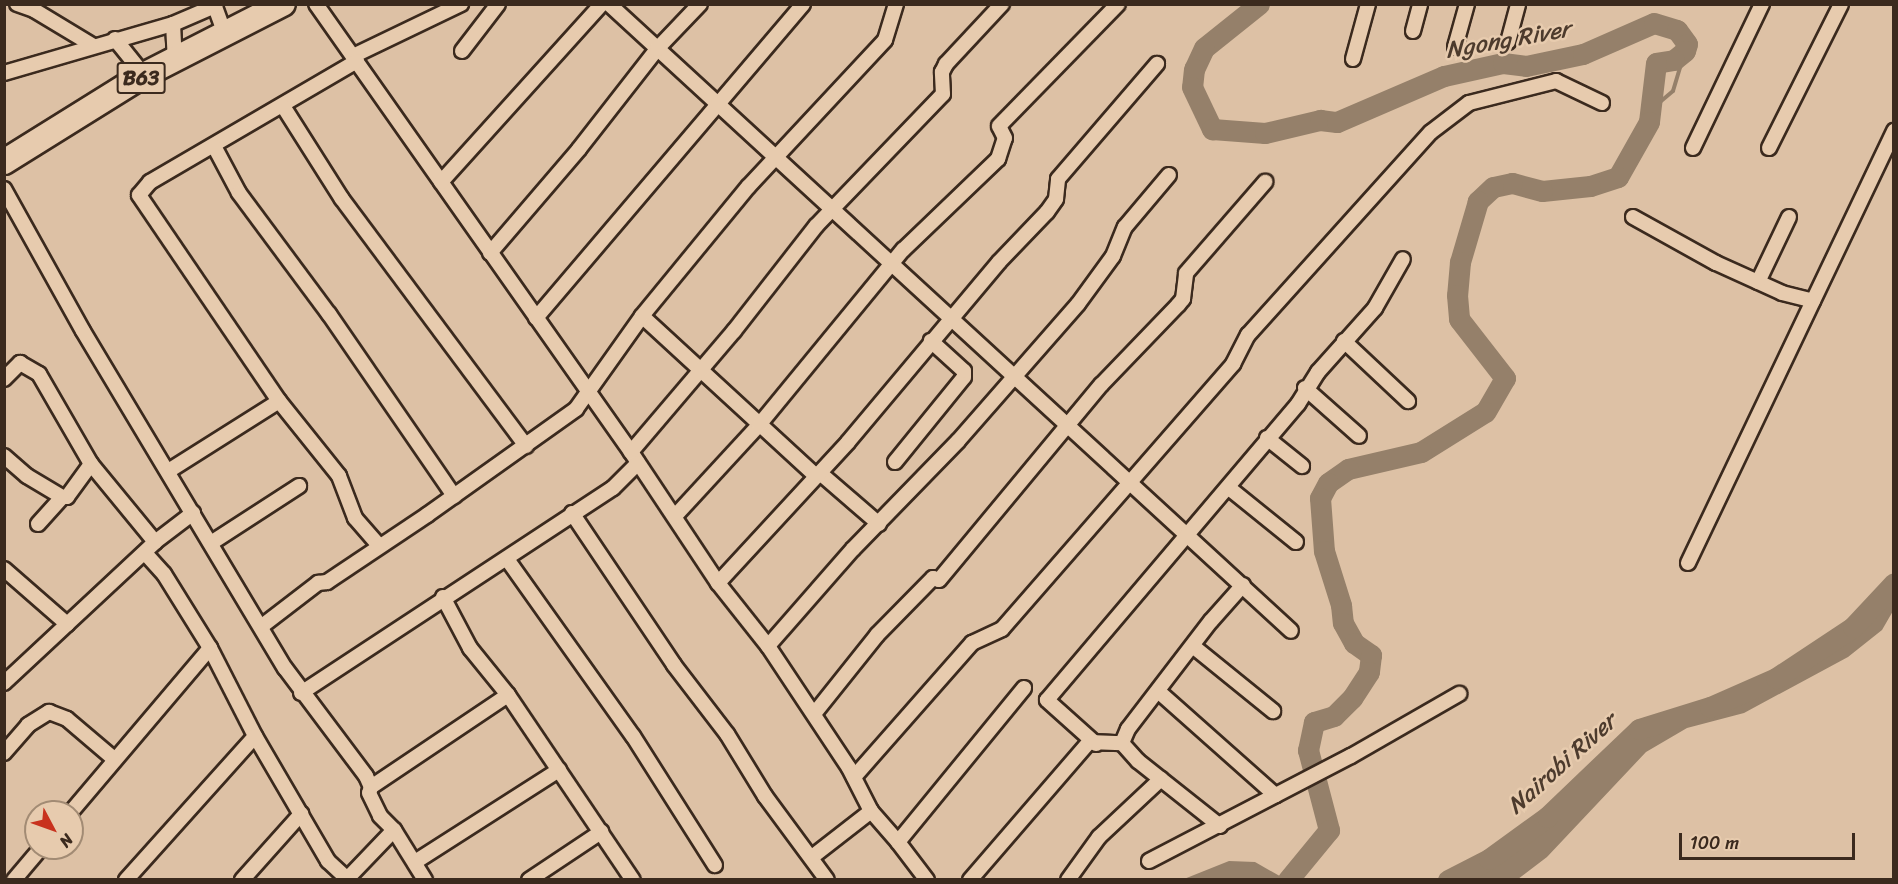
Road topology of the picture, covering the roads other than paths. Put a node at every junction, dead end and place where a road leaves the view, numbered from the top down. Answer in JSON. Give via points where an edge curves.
{"nodes":[{"id":1,"x":17,"y":4,"type":"edge"},
{"id":2,"x":283,"y":4,"type":"edge"},
{"id":3,"x":316,"y":4,"type":"edge"},
{"id":4,"x":461,"y":4,"type":"edge"},
{"id":5,"x":498,"y":4,"type":"edge"},
{"id":6,"x":602,"y":4,"type":"edge"},
{"id":7,"x":609,"y":4,"type":"edge"},
{"id":8,"x":700,"y":4,"type":"edge"},
{"id":9,"x":803,"y":4,"type":"edge"},
{"id":10,"x":897,"y":4,"type":"edge"},
{"id":11,"x":1002,"y":4,"type":"edge"},
{"id":12,"x":1118,"y":4,"type":"edge"},
{"id":13,"x":1368,"y":4,"type":"edge"},
{"id":14,"x":1420,"y":4,"type":"edge"},
{"id":15,"x":1467,"y":4,"type":"edge"},
{"id":16,"x":1518,"y":4,"type":"edge"},
{"id":17,"x":1762,"y":4,"type":"edge"},
{"id":18,"x":1841,"y":4,"type":"edge"},
{"id":19,"x":214,"y":5,"type":"edge"},
{"id":20,"x":173,"y":24,"type":"junction"},
{"id":21,"x":1413,"y":31,"type":"dead end"},
{"id":22,"x":225,"y":34,"type":"junction"},
{"id":23,"x":115,"y":39,"type":"junction"},
{"id":24,"x":1508,"y":42,"type":"dead end"},
{"id":25,"x":92,"y":45,"type":"junction"},
{"id":26,"x":1455,"y":47,"type":"dead end"},
{"id":27,"x":657,"y":49,"type":"junction"},
{"id":28,"x":462,"y":51,"type":"dead end"},
{"id":29,"x":355,"y":58,"type":"junction"},
{"id":30,"x":1353,"y":59,"type":"dead end"},
{"id":31,"x":175,"y":60,"type":"junction"},
{"id":32,"x":1157,"y":64,"type":"dead end"},
{"id":33,"x":4,"y":73,"type":"edge"},
{"id":34,"x":144,"y":75,"type":"junction"},
{"id":35,"x":1602,"y":103,"type":"dead end"},
{"id":36,"x":717,"y":104,"type":"junction"},
{"id":37,"x":283,"y":106,"type":"junction"},
{"id":38,"x":1893,"y":131,"type":"edge"},
{"id":39,"x":214,"y":146,"type":"junction"},
{"id":40,"x":1693,"y":148,"type":"dead end"},
{"id":41,"x":1769,"y":148,"type":"dead end"},
{"id":42,"x":774,"y":156,"type":"junction"},
{"id":43,"x":4,"y":162,"type":"edge"},
{"id":44,"x":1169,"y":175,"type":"dead end"},
{"id":45,"x":441,"y":182,"type":"junction"},
{"id":46,"x":1265,"y":182,"type":"dead end"},
{"id":47,"x":4,"y":189,"type":"edge"},
{"id":48,"x":831,"y":210,"type":"junction"},
{"id":49,"x":1633,"y":217,"type":"dead end"},
{"id":50,"x":1789,"y":218,"type":"dead end"},
{"id":51,"x":490,"y":253,"type":"junction"},
{"id":52,"x":1403,"y":259,"type":"dead end"},
{"id":53,"x":891,"y":264,"type":"junction"},
{"id":54,"x":1758,"y":282,"type":"junction"},
{"id":55,"x":1813,"y":301,"type":"junction"},
{"id":56,"x":642,"y":315,"type":"junction"},
{"id":57,"x":536,"y":318,"type":"junction"},
{"id":58,"x":950,"y":320,"type":"junction"},
{"id":59,"x":931,"y":341,"type":"junction"},
{"id":60,"x":1344,"y":341,"type":"junction"},
{"id":61,"x":701,"y":369,"type":"junction"},
{"id":62,"x":1013,"y":375,"type":"junction"},
{"id":63,"x":4,"y":379,"type":"edge"},
{"id":64,"x":1305,"y":388,"type":"junction"},
{"id":65,"x":588,"y":392,"type":"junction"},
{"id":66,"x":279,"y":401,"type":"junction"},
{"id":67,"x":1408,"y":401,"type":"dead end"},
{"id":68,"x":759,"y":424,"type":"junction"},
{"id":69,"x":1066,"y":427,"type":"junction"},
{"id":70,"x":1359,"y":436,"type":"dead end"},
{"id":71,"x":1267,"y":438,"type":"junction"},
{"id":72,"x":526,"y":446,"type":"junction"},
{"id":73,"x":4,"y":456,"type":"edge"},
{"id":74,"x":635,"y":458,"type":"junction"},
{"id":75,"x":895,"y":462,"type":"dead end"},
{"id":76,"x":92,"y":464,"type":"junction"},
{"id":77,"x":1302,"y":466,"type":"dead end"},
{"id":78,"x":170,"y":470,"type":"junction"},
{"id":79,"x":818,"y":475,"type":"junction"},
{"id":80,"x":1129,"y":482,"type":"junction"},
{"id":81,"x":300,"y":486,"type":"dead end"},
{"id":82,"x":1229,"y":488,"type":"junction"},
{"id":83,"x":454,"y":496,"type":"junction"},
{"id":84,"x":62,"y":497,"type":"junction"},
{"id":85,"x":193,"y":513,"type":"junction"},
{"id":86,"x":572,"y":513,"type":"junction"},
{"id":87,"x":675,"y":516,"type":"junction"},
{"id":88,"x":38,"y":524,"type":"dead end"},
{"id":89,"x":879,"y":524,"type":"junction"},
{"id":90,"x":1186,"y":535,"type":"junction"},
{"id":91,"x":155,"y":542,"type":"junction"},
{"id":92,"x":1296,"y":542,"type":"dead end"},
{"id":93,"x":211,"y":543,"type":"junction"},
{"id":94,"x":380,"y":546,"type":"junction"},
{"id":95,"x":145,"y":552,"type":"junction"},
{"id":96,"x":507,"y":559,"type":"junction"},
{"id":97,"x":1688,"y":563,"type":"dead end"},
{"id":98,"x":4,"y":569,"type":"edge"},
{"id":99,"x":717,"y":583,"type":"junction"},
{"id":100,"x":1243,"y":585,"type":"junction"},
{"id":101,"x":442,"y":597,"type":"junction"},
{"id":102,"x":68,"y":624,"type":"junction"},
{"id":103,"x":262,"y":626,"type":"junction"},
{"id":104,"x":1292,"y":631,"type":"dead end"},
{"id":105,"x":768,"y":646,"type":"junction"},
{"id":106,"x":1194,"y":647,"type":"junction"},
{"id":107,"x":210,"y":648,"type":"junction"},
{"id":108,"x":5,"y":682,"type":"edge"},
{"id":109,"x":1024,"y":688,"type":"dead end"},
{"id":110,"x":1158,"y":691,"type":"junction"},
{"id":111,"x":301,"y":693,"type":"junction"},
{"id":112,"x":508,"y":694,"type":"junction"},
{"id":113,"x":1459,"y":694,"type":"dead end"},
{"id":114,"x":1273,"y":711,"type":"dead end"},
{"id":115,"x":814,"y":714,"type":"junction"},
{"id":116,"x":255,"y":736,"type":"junction"},
{"id":117,"x":1122,"y":743,"type":"junction"},
{"id":118,"x":1096,"y":744,"type":"junction"},
{"id":119,"x":4,"y":753,"type":"edge"},
{"id":120,"x":113,"y":758,"type":"junction"},
{"id":121,"x":559,"y":770,"type":"junction"},
{"id":122,"x":854,"y":777,"type":"junction"},
{"id":123,"x":1161,"y":779,"type":"junction"},
{"id":124,"x":371,"y":788,"type":"junction"},
{"id":125,"x":1275,"y":795,"type":"junction"},
{"id":126,"x":80,"y":800,"type":"edge"},
{"id":127,"x":871,"y":811,"type":"junction"},
{"id":128,"x":302,"y":814,"type":"junction"},
{"id":129,"x":1220,"y":825,"type":"junction"},
{"id":130,"x":394,"y":830,"type":"junction"},
{"id":131,"x":601,"y":832,"type":"junction"},
{"id":132,"x":898,"y":842,"type":"junction"},
{"id":133,"x":812,"y":857,"type":"junction"},
{"id":134,"x":31,"y":860,"type":"edge"},
{"id":135,"x":1149,"y":861,"type":"dead end"},
{"id":136,"x":415,"y":862,"type":"junction"},
{"id":137,"x":715,"y":865,"type":"dead end"},
{"id":138,"x":14,"y":879,"type":"edge"},
{"id":139,"x":126,"y":879,"type":"edge"},
{"id":140,"x":242,"y":879,"type":"edge"},
{"id":141,"x":346,"y":879,"type":"edge"},
{"id":142,"x":425,"y":879,"type":"edge"},
{"id":143,"x":529,"y":879,"type":"edge"},
{"id":144,"x":633,"y":879,"type":"edge"},
{"id":145,"x":827,"y":879,"type":"edge"},
{"id":146,"x":927,"y":879,"type":"edge"},
{"id":147,"x":970,"y":879,"type":"edge"},
{"id":148,"x":1068,"y":879,"type":"edge"}],
"edges":[{"from":1,"to":25,"type":"street"},
{"from":2,"to":22,"type":"highway","number":"B63"},
{"from":3,"to":29,"type":"street"},
{"from":4,"to":29,"type":"street"},
{"from":5,"to":28,"type":"street"},
{"from":6,"to":45,"type":"street"},
{"from":7,"to":27,"type":"street"},
{"from":8,"to":27,"type":"street"},
{"from":9,"to":36,"type":"street"},
{"from":10,"to":42,"type":"street","via":[[885,40]]},
{"from":11,"to":48,"type":"street","via":[[946,64],[942,72],[943,94]]},
{"from":12,"to":53,"type":"street","via":[[999,126],[1005,138],[998,159]]},
{"from":13,"to":30,"type":"street"},
{"from":14,"to":21,"type":"street"},
{"from":15,"to":26,"type":"street"},
{"from":16,"to":24,"type":"street"},
{"from":17,"to":40,"type":"street"},
{"from":18,"to":41,"type":"street"},
{"from":19,"to":20,"type":"street"},
{"from":19,"to":22,"type":"street"},
{"from":20,"to":23,"type":"street"},
{"from":20,"to":31,"type":"street"},
{"from":22,"to":31,"type":"highway","number":"B63"},
{"from":23,"to":25,"type":"street"},
{"from":23,"to":34,"type":"street"},
{"from":25,"to":33,"type":"street"},
{"from":27,"to":36,"type":"street"},
{"from":27,"to":51,"type":"street"},
{"from":29,"to":37,"type":"street"},
{"from":29,"to":45,"type":"street"},
{"from":31,"to":34,"type":"highway","number":"B63"},
{"from":32,"to":58,"type":"street","via":[[1058,179],[1058,196],[1047,212]]},
{"from":34,"to":43,"type":"highway","number":"B63"},
{"from":35,"to":80,"type":"street","via":[[1556,81],[1469,104],[1431,132],[1253,329],[1233,364]]},
{"from":36,"to":42,"type":"street"},
{"from":36,"to":57,"type":"street"},
{"from":37,"to":39,"type":"street"},
{"from":37,"to":72,"type":"street","via":[[342,199]]},
{"from":38,"to":55,"type":"street"},
{"from":39,"to":66,"type":"street","via":[[150,182],[139,195]]},
{"from":39,"to":83,"type":"street","via":[[239,193],[322,304]]},
{"from":42,"to":48,"type":"street"},
{"from":42,"to":56,"type":"street"},
{"from":44,"to":62,"type":"street","via":[[1125,227],[1113,256],[1078,304]]},
{"from":45,"to":51,"type":"street"},
{"from":46,"to":69,"type":"street","via":[[1186,273],[1183,298]]},
{"from":47,"to":78,"type":"street","via":[[84,331]]},
{"from":48,"to":53,"type":"street"},
{"from":48,"to":61,"type":"street"},
{"from":49,"to":54,"type":"street"},
{"from":50,"to":54,"type":"street"},
{"from":51,"to":57,"type":"street"},
{"from":52,"to":60,"type":"street","via":[[1375,308]]},
{"from":53,"to":58,"type":"street"},
{"from":53,"to":68,"type":"street"},
{"from":54,"to":55,"type":"street"},
{"from":55,"to":97,"type":"street"},
{"from":56,"to":61,"type":"street"},
{"from":56,"to":65,"type":"street"},
{"from":57,"to":65,"type":"street"},
{"from":58,"to":59,"type":"street"},
{"from":58,"to":62,"type":"street"},
{"from":59,"to":75,"type":"street","via":[[963,371],[964,377]]},
{"from":59,"to":79,"type":"street"},
{"from":60,"to":64,"type":"street"},
{"from":60,"to":67,"type":"street"},
{"from":61,"to":68,"type":"street"},
{"from":61,"to":74,"type":"street"},
{"from":62,"to":69,"type":"street"},
{"from":62,"to":89,"type":"street","via":[[958,441]]},
{"from":63,"to":76,"type":"street","via":[[20,363],[39,374]]},
{"from":64,"to":70,"type":"street"},
{"from":64,"to":71,"type":"street","via":[[1298,404]]},
{"from":65,"to":72,"type":"street","via":[[576,409]]},
{"from":65,"to":74,"type":"street"},
{"from":66,"to":78,"type":"street"},
{"from":66,"to":94,"type":"street","via":[[339,476],[356,518]]},
{"from":68,"to":79,"type":"street"},
{"from":68,"to":87,"type":"street"},
{"from":69,"to":80,"type":"street"},
{"from":69,"to":115,"type":"street","via":[[939,580],[933,578],[877,635]]},
{"from":71,"to":77,"type":"street"},
{"from":71,"to":82,"type":"street"},
{"from":72,"to":83,"type":"street"},
{"from":73,"to":84,"type":"street","via":[[27,476]]},
{"from":74,"to":86,"type":"street","via":[[613,488]]},
{"from":74,"to":87,"type":"street"},
{"from":76,"to":84,"type":"street","via":[[67,496]]},
{"from":76,"to":91,"type":"street"},
{"from":78,"to":85,"type":"street"},
{"from":79,"to":89,"type":"street"},
{"from":79,"to":99,"type":"street"},
{"from":80,"to":90,"type":"street"},
{"from":80,"to":122,"type":"street","via":[[1002,628],[972,643]]},
{"from":81,"to":93,"type":"street"},
{"from":82,"to":90,"type":"street"},
{"from":82,"to":92,"type":"street"},
{"from":83,"to":94,"type":"street"},
{"from":84,"to":88,"type":"street"},
{"from":85,"to":91,"type":"street"},
{"from":85,"to":93,"type":"street"},
{"from":86,"to":96,"type":"street"},
{"from":86,"to":133,"type":"street","via":[[693,692],[728,734],[765,796]]},
{"from":87,"to":99,"type":"street"},
{"from":89,"to":105,"type":"street"},
{"from":90,"to":100,"type":"street"},
{"from":90,"to":118,"type":"street","via":[[1047,700]]},
{"from":91,"to":95,"type":"street"},
{"from":93,"to":103,"type":"street"},
{"from":94,"to":103,"type":"street","via":[[327,582],[318,583]]},
{"from":95,"to":102,"type":"street"},
{"from":95,"to":107,"type":"street","via":[[164,574]]},
{"from":96,"to":101,"type":"street"},
{"from":96,"to":137,"type":"street","via":[[633,736]]},
{"from":98,"to":102,"type":"street"},
{"from":99,"to":105,"type":"street"},
{"from":100,"to":104,"type":"street"},
{"from":100,"to":106,"type":"street"},
{"from":101,"to":111,"type":"street"},
{"from":101,"to":112,"type":"street","via":[[470,648]]},
{"from":102,"to":108,"type":"street"},
{"from":103,"to":111,"type":"street"},
{"from":105,"to":115,"type":"street"},
{"from":106,"to":110,"type":"street"},
{"from":106,"to":114,"type":"street"},
{"from":107,"to":116,"type":"street"},
{"from":107,"to":120,"type":"street"},
{"from":109,"to":132,"type":"street"},
{"from":110,"to":117,"type":"street"},
{"from":110,"to":125,"type":"street"},
{"from":111,"to":124,"type":"street","via":[[340,737]]},
{"from":112,"to":121,"type":"street"},
{"from":112,"to":124,"type":"street"},
{"from":113,"to":125,"type":"street"},
{"from":115,"to":122,"type":"street"},
{"from":116,"to":128,"type":"street"},
{"from":116,"to":139,"type":"street"},
{"from":117,"to":118,"type":"street"},
{"from":117,"to":123,"type":"street"},
{"from":118,"to":147,"type":"street","via":[[1089,742]]},
{"from":119,"to":120,"type":"street","via":[[33,720],[49,712],[67,719]]},
{"from":120,"to":126,"type":"street"},
{"from":121,"to":131,"type":"street"},
{"from":121,"to":136,"type":"street"},
{"from":122,"to":127,"type":"street"},
{"from":123,"to":129,"type":"street"},
{"from":123,"to":148,"type":"street","via":[[1099,837]]},
{"from":124,"to":130,"type":"street","via":[[369,793],[380,816]]},
{"from":125,"to":129,"type":"street"},
{"from":127,"to":132,"type":"street"},
{"from":127,"to":133,"type":"street"},
{"from":128,"to":140,"type":"street"},
{"from":128,"to":141,"type":"street","via":[[328,861]]},
{"from":129,"to":135,"type":"street"},
{"from":130,"to":136,"type":"street"},
{"from":130,"to":141,"type":"street"},
{"from":131,"to":143,"type":"street"},
{"from":131,"to":144,"type":"street"},
{"from":132,"to":146,"type":"street"},
{"from":133,"to":145,"type":"street"},
{"from":134,"to":138,"type":"street"},
{"from":136,"to":142,"type":"street"}]}
